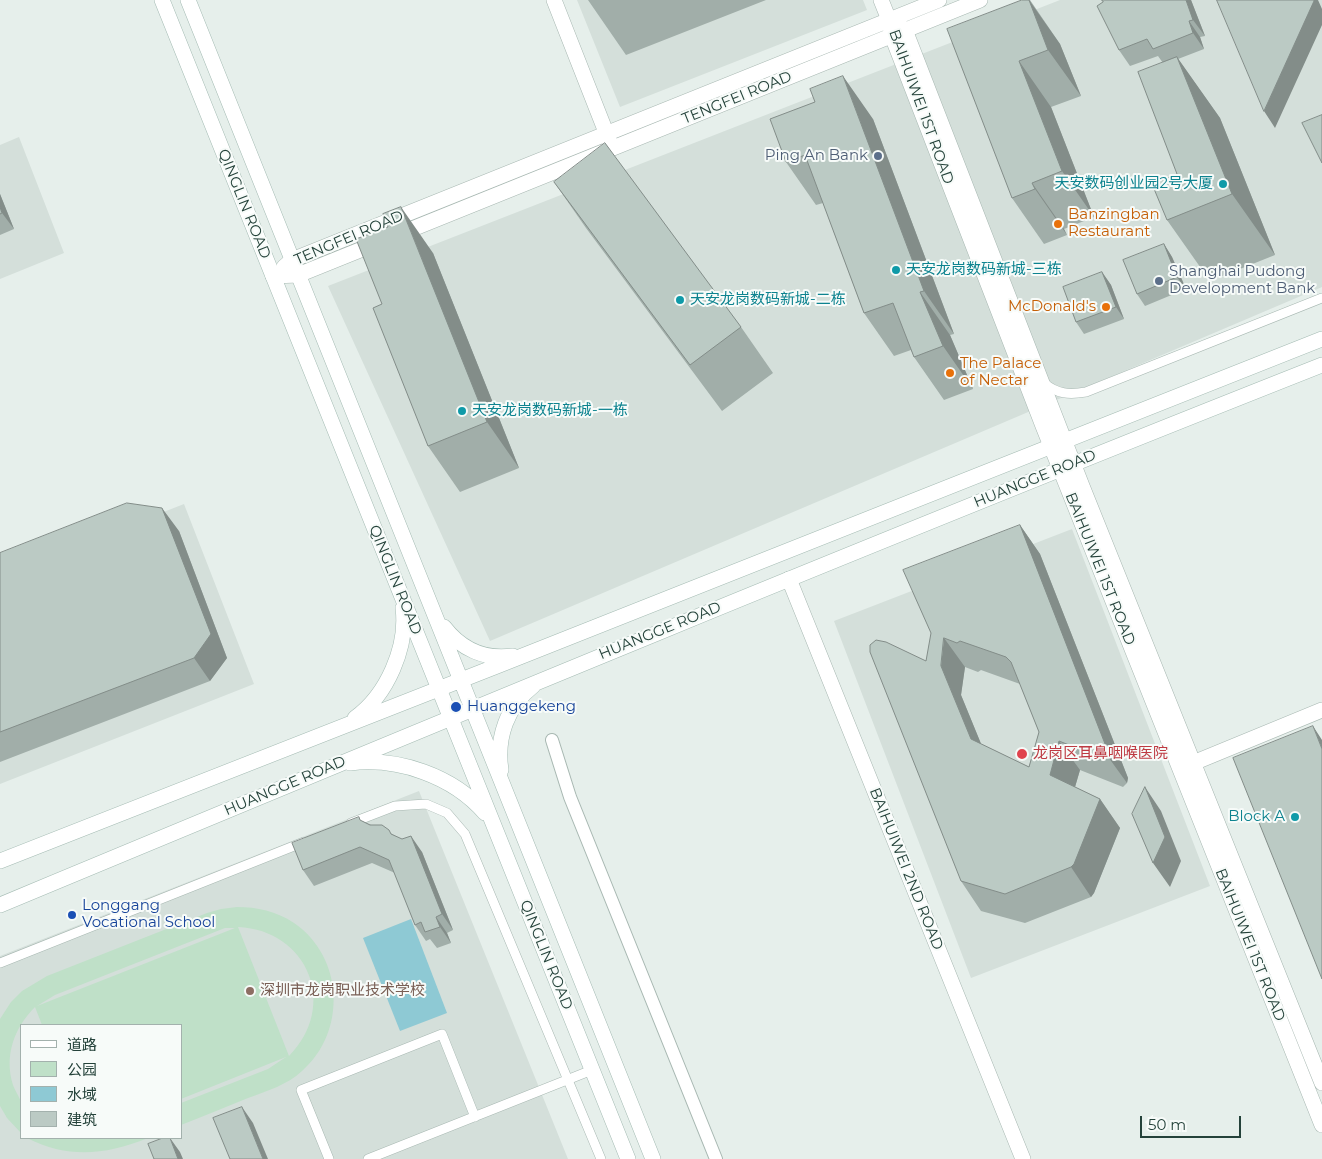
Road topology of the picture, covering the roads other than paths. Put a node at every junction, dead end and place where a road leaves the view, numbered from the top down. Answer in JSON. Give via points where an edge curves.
{"nodes":[{"id":1,"x":162,"y":0,"type":"edge"},
{"id":2,"x":188,"y":0,"type":"edge"},
{"id":3,"x":554,"y":0,"type":"edge"},
{"id":4,"x":881,"y":0,"type":"edge"},
{"id":5,"x":939,"y":0,"type":"edge"},
{"id":6,"x":980,"y":0,"type":"edge"},
{"id":7,"x":895,"y":29,"type":"junction"},
{"id":8,"x":606,"y":134,"type":"junction"},
{"id":9,"x":612,"y":148,"type":"junction"},
{"id":10,"x":292,"y":260,"type":"junction"},
{"id":11,"x":298,"y":275,"type":"junction"},
{"id":12,"x":273,"y":276,"type":"junction"},
{"id":13,"x":1322,"y":298,"type":"edge"},
{"id":14,"x":1322,"y":339,"type":"edge"},
{"id":15,"x":1322,"y":364,"type":"edge"},
{"id":16,"x":1041,"y":380,"type":"junction"},
{"id":17,"x":1058,"y":443,"type":"junction"},
{"id":18,"x":1067,"y":466,"type":"junction"},
{"id":19,"x":789,"y":579,"type":"junction"},
{"id":20,"x":400,"y":594,"type":"junction"},
{"id":21,"x":432,"y":609,"type":"junction"},
{"id":22,"x":532,"y":653,"type":"junction"},
{"id":23,"x":542,"y":679,"type":"junction"},
{"id":24,"x":461,"y":681,"type":"junction"},
{"id":25,"x":439,"y":689,"type":"junction"},
{"id":26,"x":472,"y":708,"type":"junction"},
{"id":27,"x":1322,"y":710,"type":"edge"},
{"id":28,"x":450,"y":717,"type":"junction"},
{"id":29,"x":344,"y":726,"type":"junction"},
{"id":30,"x":552,"y":740,"type":"dead end"},
{"id":31,"x":338,"y":764,"type":"junction"},
{"id":32,"x":1186,"y":765,"type":"junction"},
{"id":33,"x":503,"y":786,"type":"junction"},
{"id":34,"x":491,"y":820,"type":"junction"},
{"id":35,"x":340,"y":828,"type":"edge"},
{"id":36,"x":312,"y":839,"type":"edge"},
{"id":37,"x":0,"y":861,"type":"edge"},
{"id":38,"x":0,"y":904,"type":"edge"},
{"id":39,"x":557,"y":920,"type":"junction"},
{"id":40,"x":535,"y":928,"type":"junction"},
{"id":41,"x":0,"y":963,"type":"edge"},
{"id":42,"x":592,"y":1070,"type":"junction"},
{"id":43,"x":569,"y":1080,"type":"junction"},
{"id":44,"x":1322,"y":1083,"type":"edge"},
{"id":45,"x":475,"y":1117,"type":"junction"},
{"id":46,"x":1322,"y":1125,"type":"edge"},
{"id":47,"x":329,"y":1159,"type":"edge"},
{"id":48,"x":368,"y":1159,"type":"edge"},
{"id":49,"x":602,"y":1159,"type":"edge"},
{"id":50,"x":628,"y":1159,"type":"edge"},
{"id":51,"x":653,"y":1159,"type":"edge"},
{"id":52,"x":716,"y":1159,"type":"edge"},
{"id":53,"x":1023,"y":1159,"type":"edge"}],
"edges":[{"from":1,"to":12,"type":"main road","name":"QINGLIN ROAD"},
{"from":2,"to":10,"type":"main road","name":"QINGLIN ROAD"},
{"from":3,"to":8,"type":"main road"},
{"from":4,"to":7,"type":"main road"},
{"from":5,"to":7,"type":"main road","name":"TENGFEI ROAD"},
{"from":6,"to":7,"type":"main road","name":"TENGFEI ROAD"},
{"from":7,"to":8,"type":"main road","name":"TENGFEI ROAD"},
{"from":7,"to":9,"type":"main road","name":"TENGFEI ROAD"},
{"from":7,"to":16,"type":"main road","name":"BAIHUIWEI 1ST ROAD"},
{"from":7,"to":17,"type":"main road","name":"BAIHUIWEI 1ST ROAD"},
{"from":8,"to":9,"type":"main road"},
{"from":8,"to":10,"type":"main road","name":"TENGFEI ROAD"},
{"from":9,"to":11,"type":"main road","name":"TENGFEI ROAD"},
{"from":10,"to":11,"type":"main road","name":"QINGLIN ROAD"},
{"from":10,"to":12,"type":"main road","name":"TENGFEI ROAD"},
{"from":11,"to":12,"type":"main road","name":"TENGFEI ROAD"},
{"from":11,"to":21,"type":"main road","name":"QINGLIN ROAD"},
{"from":12,"to":20,"type":"main road","name":"QINGLIN ROAD"},
{"from":13,"to":16,"type":"lane","via":[[1086,392],[1062,394]]},
{"from":14,"to":17,"type":"main road","name":"HUANGGE ROAD"},
{"from":15,"to":18,"type":"main road","name":"HUANGGE ROAD"},
{"from":16,"to":17,"type":"main road","name":"BAIHUIWEI 1ST ROAD"},
{"from":17,"to":18,"type":"main road","name":"BAIHUIWEI 1ST ROAD"},
{"from":17,"to":22,"type":"main road","name":"HUANGGE ROAD"},
{"from":18,"to":19,"type":"main road","name":"HUANGGE ROAD"},
{"from":18,"to":32,"type":"main road","name":"BAIHUIWEI 1ST ROAD"},
{"from":19,"to":23,"type":"main road","name":"HUANGGE ROAD"},
{"from":19,"to":53,"type":"main road","name":"BAIHUIWEI 2ND ROAD"},
{"from":20,"to":25,"type":"main road","name":"QINGLIN ROAD"},
{"from":20,"to":29,"type":"main road","via":[[403,630],[393,666],[373,701]]},
{"from":21,"to":22,"type":"main road","via":[[445,629],[473,652],[492,657]]},
{"from":21,"to":24,"type":"main road","name":"QINGLIN ROAD"},
{"from":22,"to":24,"type":"main road","name":"HUANGGE ROAD"},
{"from":23,"to":26,"type":"main road","name":"HUANGGE ROAD"},
{"from":23,"to":33,"type":"main road","via":[[514,706],[505,722],[500,748]]},
{"from":24,"to":25,"type":"main road","name":"HUANGGE ROAD"},
{"from":24,"to":26,"type":"main road","name":"QINGLIN ROAD"},
{"from":25,"to":28,"type":"main road","name":"QINGLIN ROAD"},
{"from":25,"to":29,"type":"main road","name":"HUANGGE ROAD"},
{"from":26,"to":28,"type":"main road","name":"HUANGGE ROAD"},
{"from":26,"to":33,"type":"main road","name":"QINGLIN ROAD"},
{"from":27,"to":32,"type":"main road"},
{"from":28,"to":31,"type":"main road","name":"HUANGGE ROAD"},
{"from":28,"to":34,"type":"main road","name":"QINGLIN ROAD"},
{"from":29,"to":37,"type":"main road","name":"HUANGGE ROAD"},
{"from":30,"to":52,"type":"street","via":[[570,797]]},
{"from":31,"to":34,"type":"main road","via":[[385,762],[423,772],[442,780],[477,803]]},
{"from":31,"to":38,"type":"main road","name":"HUANGGE ROAD"},
{"from":32,"to":44,"type":"main road","name":"BAIHUIWEI 1ST ROAD"},
{"from":32,"to":46,"type":"main road","name":"BAIHUIWEI 1ST ROAD"},
{"from":33,"to":39,"type":"main road","name":"QINGLIN ROAD"},
{"from":34,"to":40,"type":"main road","name":"QINGLIN ROAD"},
{"from":35,"to":43,"type":"lane","via":[[395,806],[426,804],[447,813],[465,834],[475,853]]},
{"from":36,"to":41,"type":"lane"},
{"from":39,"to":40,"type":"main road"},
{"from":39,"to":51,"type":"main road","name":"QINGLIN ROAD"},
{"from":40,"to":42,"type":"main road","name":"QINGLIN ROAD"},
{"from":42,"to":43,"type":"lane"},
{"from":42,"to":50,"type":"main road","name":"QINGLIN ROAD"},
{"from":43,"to":45,"type":"lane"},
{"from":43,"to":49,"type":"lane"},
{"from":45,"to":47,"type":"lane","via":[[442,1034],[301,1090]]},
{"from":45,"to":48,"type":"lane"}]}
